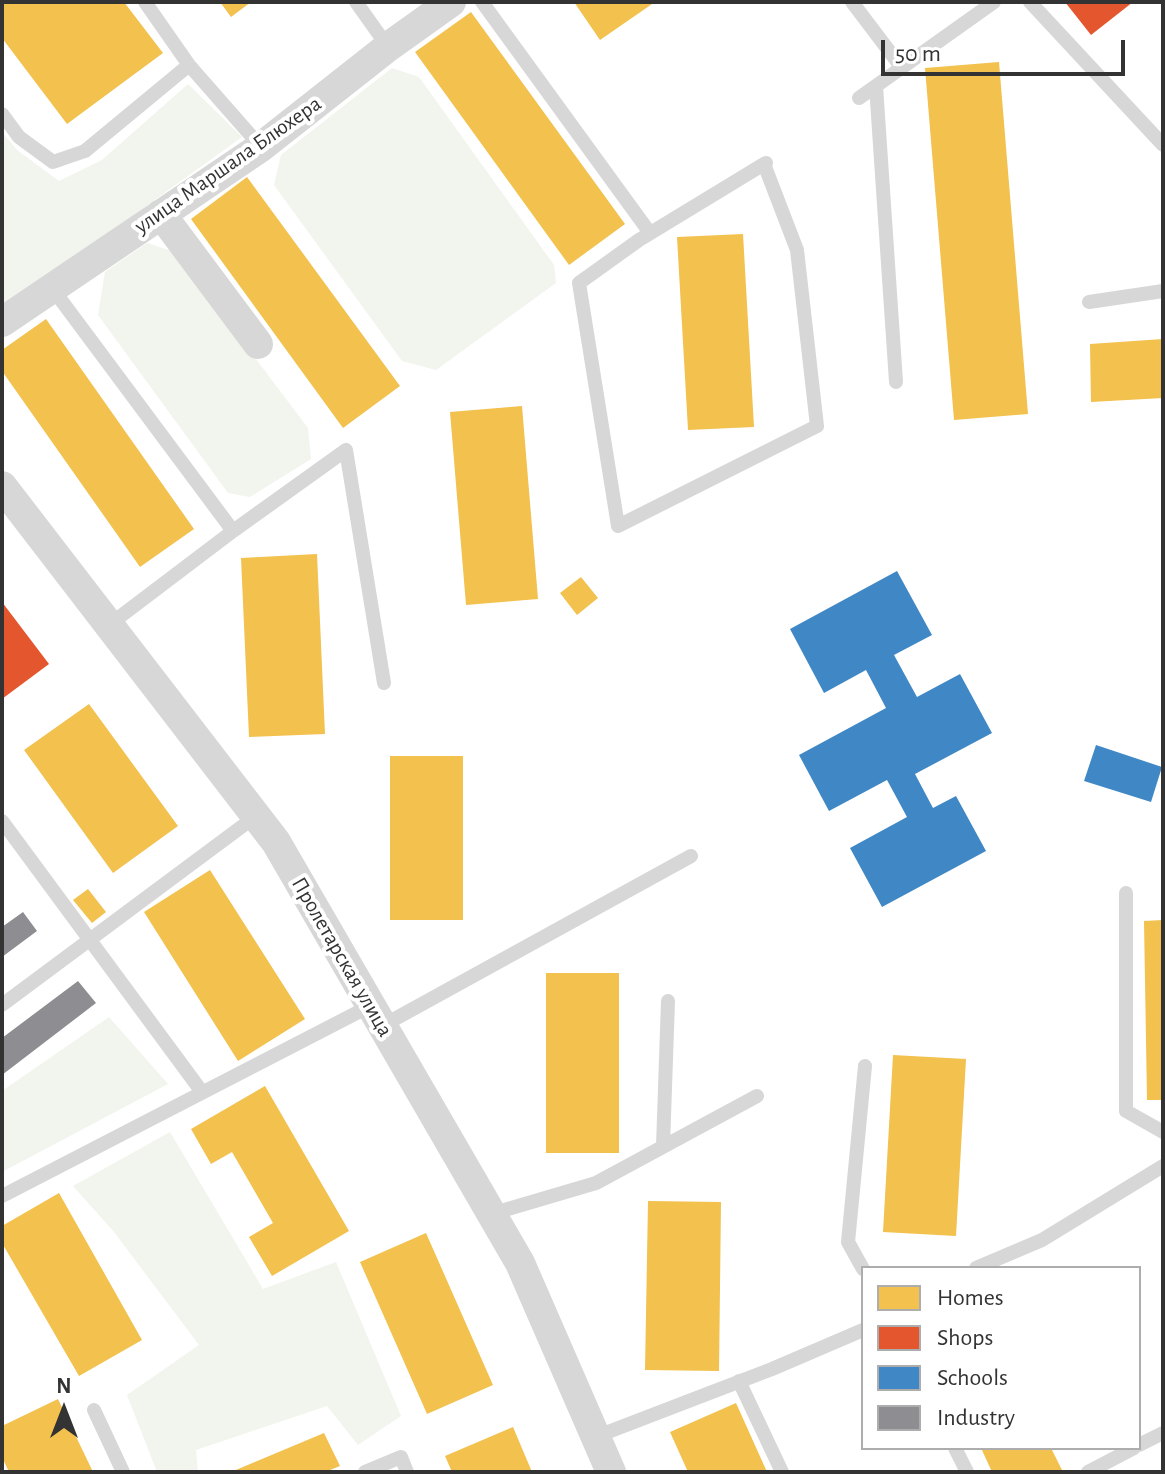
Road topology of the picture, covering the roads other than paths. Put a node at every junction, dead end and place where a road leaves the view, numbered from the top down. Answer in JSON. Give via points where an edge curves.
{"nodes":[{"id":1,"x":145,"y":2,"type":"edge"},
{"id":2,"x":356,"y":2,"type":"edge"},
{"id":3,"x":451,"y":2,"type":"edge"},
{"id":4,"x":482,"y":2,"type":"edge"},
{"id":5,"x":852,"y":2,"type":"edge"},
{"id":6,"x":994,"y":2,"type":"edge"},
{"id":7,"x":1030,"y":2,"type":"edge"},
{"id":8,"x":388,"y":47,"type":"junction"},
{"id":9,"x":189,"y":65,"type":"junction"},
{"id":10,"x":902,"y":68,"type":"junction"},
{"id":11,"x":876,"y":86,"type":"junction"},
{"id":12,"x":859,"y":98,"type":"dead end"},
{"id":13,"x":2,"y":114,"type":"edge"},
{"id":14,"x":1163,"y":145,"type":"edge"},
{"id":15,"x":261,"y":147,"type":"junction"},
{"id":16,"x":161,"y":214,"type":"junction"},
{"id":17,"x":650,"y":233,"type":"junction"},
{"id":18,"x":51,"y":287,"type":"junction"},
{"id":19,"x":1163,"y":291,"type":"edge"},
{"id":20,"x":1089,"y":302,"type":"dead end"},
{"id":21,"x":2,"y":322,"type":"edge"},
{"id":22,"x":258,"y":344,"type":"dead end"},
{"id":23,"x":896,"y":382,"type":"dead end"},
{"id":24,"x":2,"y":486,"type":"edge"},
{"id":25,"x":233,"y":531,"type":"junction"},
{"id":26,"x":109,"y":625,"type":"junction"},
{"id":27,"x":384,"y":683,"type":"dead end"},
{"id":28,"x":256,"y":816,"type":"junction"},
{"id":29,"x":2,"y":821,"type":"edge"},
{"id":30,"x":691,"y":856,"type":"dead end"},
{"id":31,"x":1126,"y":893,"type":"dead end"},
{"id":32,"x":90,"y":940,"type":"junction"},
{"id":33,"x":668,"y":1001,"type":"dead end"},
{"id":34,"x":2,"y":1005,"type":"edge"},
{"id":35,"x":376,"y":1016,"type":"junction"},
{"id":36,"x":865,"y":1066,"type":"dead end"},
{"id":37,"x":202,"y":1092,"type":"junction"},
{"id":38,"x":757,"y":1096,"type":"dead end"},
{"id":39,"x":1163,"y":1132,"type":"edge"},
{"id":40,"x":663,"y":1146,"type":"junction"},
{"id":41,"x":1163,"y":1166,"type":"edge"},
{"id":42,"x":2,"y":1196,"type":"edge"},
{"id":43,"x":491,"y":1214,"type":"junction"},
{"id":44,"x":861,"y":1266,"type":"edge"},
{"id":45,"x":981,"y":1266,"type":"edge"},
{"id":46,"x":861,"y":1331,"type":"edge"},
{"id":47,"x":739,"y":1381,"type":"junction"},
{"id":48,"x":94,"y":1410,"type":"dead end"},
{"id":49,"x":1163,"y":1433,"type":"edge"},
{"id":50,"x":595,"y":1437,"type":"junction"},
{"id":51,"x":1141,"y":1444,"type":"edge"},
{"id":52,"x":956,"y":1450,"type":"edge"},
{"id":53,"x":1130,"y":1450,"type":"edge"},
{"id":54,"x":123,"y":1472,"type":"edge"},
{"id":55,"x":365,"y":1472,"type":"edge"},
{"id":56,"x":407,"y":1472,"type":"edge"},
{"id":57,"x":611,"y":1472,"type":"edge"},
{"id":58,"x":782,"y":1472,"type":"edge"},
{"id":59,"x":967,"y":1472,"type":"edge"},
{"id":60,"x":1088,"y":1472,"type":"edge"}],
"edges":[{"from":1,"to":9,"type":"lane"},
{"from":2,"to":8,"type":"lane"},
{"from":3,"to":8,"type":"street","name":"улица Маршала Блюхера"},
{"from":4,"to":17,"type":"lane"},
{"from":5,"to":10,"type":"lane"},
{"from":6,"to":10,"type":"lane"},
{"from":7,"to":14,"type":"lane"},
{"from":8,"to":15,"type":"street","name":"улица Маршала Блюхера"},
{"from":9,"to":13,"type":"lane","via":[[85,151],[53,162],[19,137]]},
{"from":9,"to":15,"type":"lane"},
{"from":10,"to":11,"type":"lane"},
{"from":11,"to":12,"type":"lane"},
{"from":11,"to":23,"type":"lane"},
{"from":15,"to":16,"type":"street","name":"улица Маршала Блюхера"},
{"from":16,"to":18,"type":"street","name":"улица Маршала Блюхера"},
{"from":16,"to":22,"type":"street"},
{"from":17,"to":17,"type":"lane","via":[[579,283],[618,526],[817,426],[797,250],[765,164]]},
{"from":18,"to":21,"type":"street","name":"улица Маршала Блюхера"},
{"from":18,"to":25,"type":"lane"},
{"from":19,"to":20,"type":"lane"},
{"from":24,"to":26,"type":"street","name":"Пролетарская улица"},
{"from":25,"to":26,"type":"lane"},
{"from":25,"to":27,"type":"lane","via":[[346,450]]},
{"from":26,"to":28,"type":"street","name":"Пролетарская улица"},
{"from":28,"to":32,"type":"lane"},
{"from":28,"to":35,"type":"street","name":"Пролетарская улица"},
{"from":29,"to":32,"type":"lane"},
{"from":30,"to":35,"type":"lane"},
{"from":31,"to":39,"type":"lane","via":[[1126,1111]]},
{"from":32,"to":34,"type":"lane"},
{"from":32,"to":37,"type":"lane"},
{"from":33,"to":40,"type":"lane"},
{"from":35,"to":37,"type":"lane"},
{"from":35,"to":43,"type":"street","name":"Пролетарская улица"},
{"from":36,"to":44,"type":"lane","via":[[848,1242]]},
{"from":37,"to":42,"type":"lane"},
{"from":38,"to":40,"type":"lane"},
{"from":40,"to":43,"type":"lane","via":[[596,1183]]},
{"from":41,"to":45,"type":"lane","via":[[1042,1240]]},
{"from":43,"to":50,"type":"street","name":"Пролетарская улица","via":[[520,1263]]},
{"from":46,"to":47,"type":"lane"},
{"from":47,"to":50,"type":"lane"},
{"from":47,"to":58,"type":"lane"},
{"from":48,"to":54,"type":"lane"},
{"from":49,"to":51,"type":"lane"},
{"from":50,"to":57,"type":"street","name":"Пролетарская улица"},
{"from":52,"to":59,"type":"lane"},
{"from":53,"to":60,"type":"lane"},
{"from":55,"to":56,"type":"lane","via":[[401,1457]]}]}
